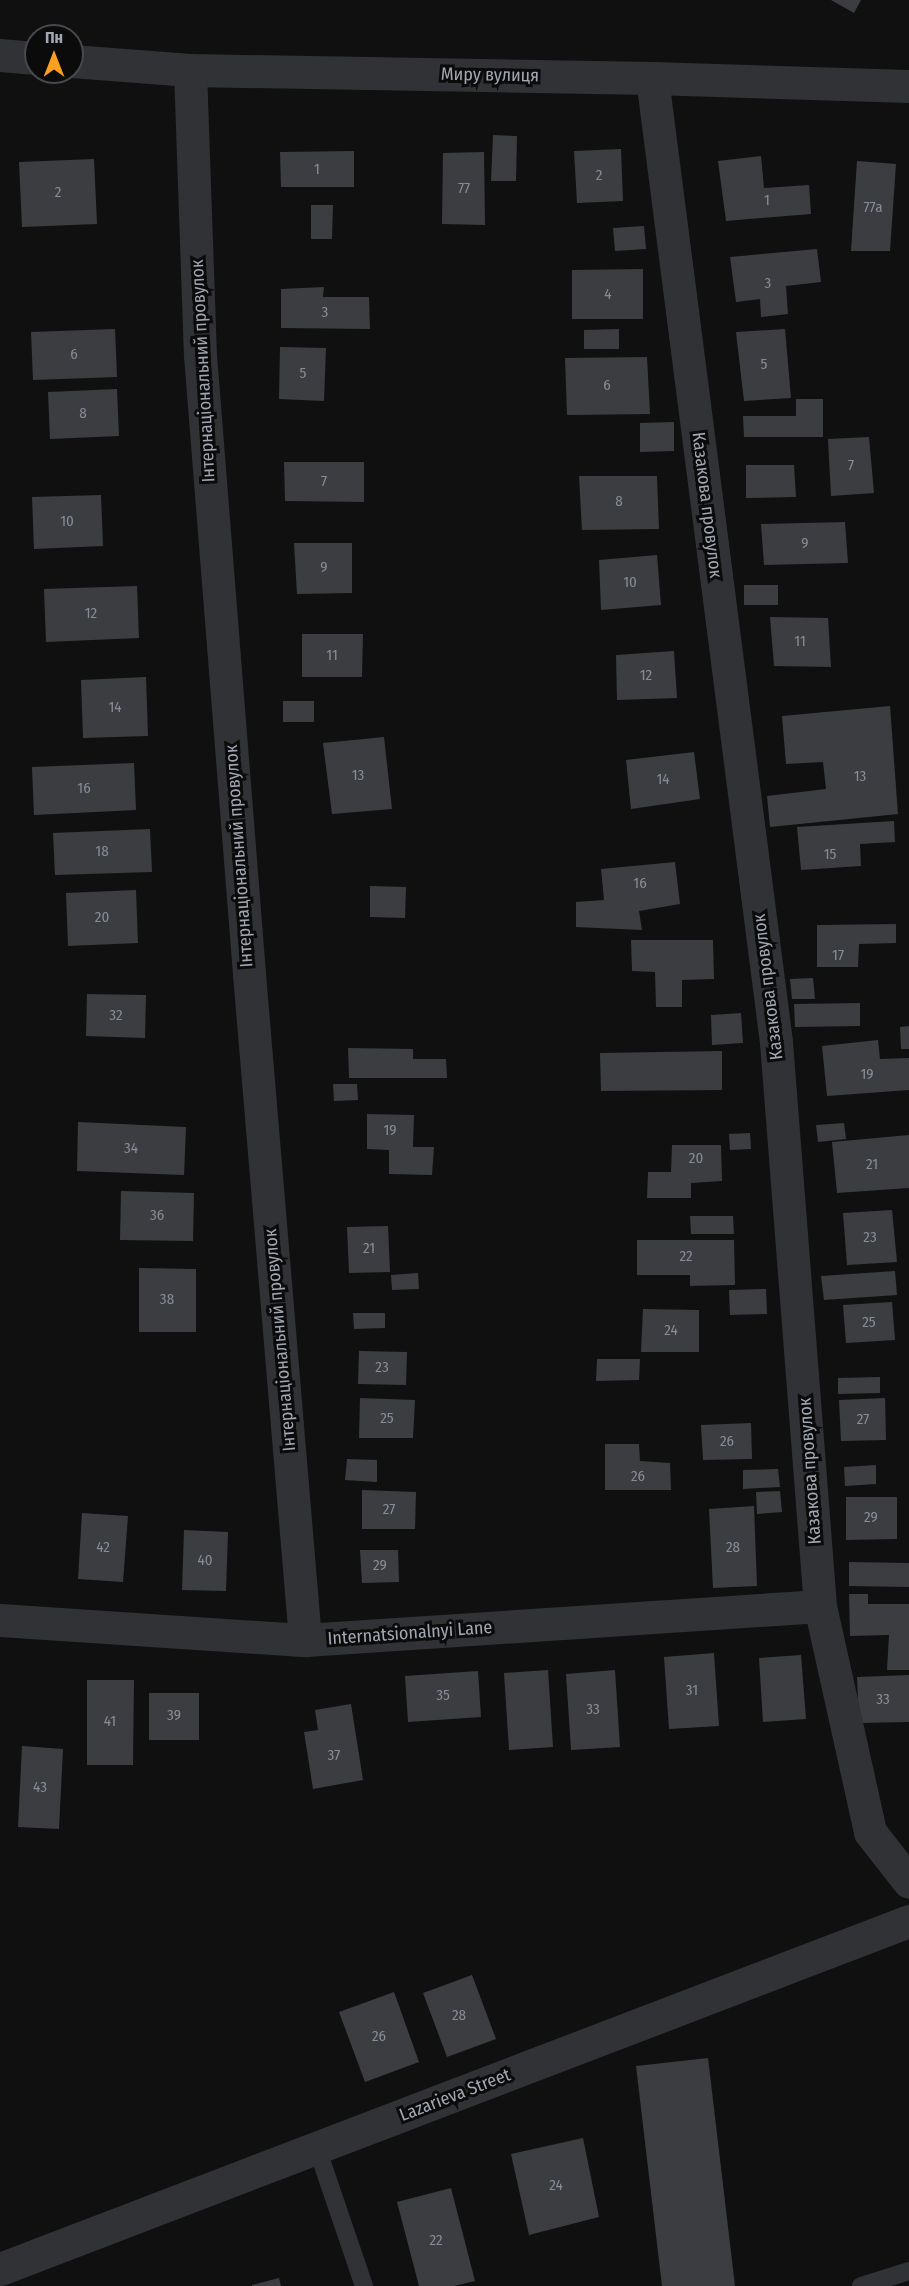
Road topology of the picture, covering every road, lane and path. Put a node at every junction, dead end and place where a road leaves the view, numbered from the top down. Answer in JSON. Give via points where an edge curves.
{"nodes":[{"id":1,"x":0,"y":56,"type":"edge"},
{"id":2,"x":24,"y":57,"type":"edge"},
{"id":3,"x":84,"y":62,"type":"edge"},
{"id":4,"x":190,"y":70,"type":"junction"},
{"id":5,"x":652,"y":78,"type":"junction"},
{"id":6,"x":909,"y":86,"type":"edge"},
{"id":7,"x":820,"y":1606,"type":"junction"},
{"id":8,"x":0,"y":1620,"type":"edge"},
{"id":9,"x":306,"y":1640,"type":"junction"},
{"id":10,"x":909,"y":1882,"type":"edge"},
{"id":11,"x":909,"y":1921,"type":"edge"},
{"id":12,"x":317,"y":2148,"type":"junction"},
{"id":13,"x":0,"y":2269,"type":"edge"},
{"id":14,"x":909,"y":2271,"type":"edge"},
{"id":15,"x":364,"y":2286,"type":"edge"},
{"id":16,"x":861,"y":2286,"type":"edge"}],
"edges":[{"from":1,"to":2,"type":"street"},
{"from":3,"to":4,"type":"street","name":"Миру вулиця"},
{"from":4,"to":5,"type":"street","name":"Миру вулиця"},
{"from":4,"to":9,"type":"street","name":"Інтернаціональний провулок","via":[[200,355]]},
{"from":5,"to":6,"type":"street","name":"Миру вулиця"},
{"from":5,"to":7,"type":"street","name":"Казакова провулок","via":[[776,1042]]},
{"from":7,"to":9,"type":"street","name":"Internatsionalnyi Lane"},
{"from":7,"to":10,"type":"street","name":"Казакова провулок","via":[[870,1832]]},
{"from":8,"to":9,"type":"street","name":"Internatsionalnyi Lane"},
{"from":11,"to":12,"type":"street","name":"Lazarieva Street"},
{"from":12,"to":13,"type":"street","name":"Lazarieva Street"},
{"from":12,"to":15,"type":"lane"},
{"from":14,"to":16,"type":"lane"}]}
